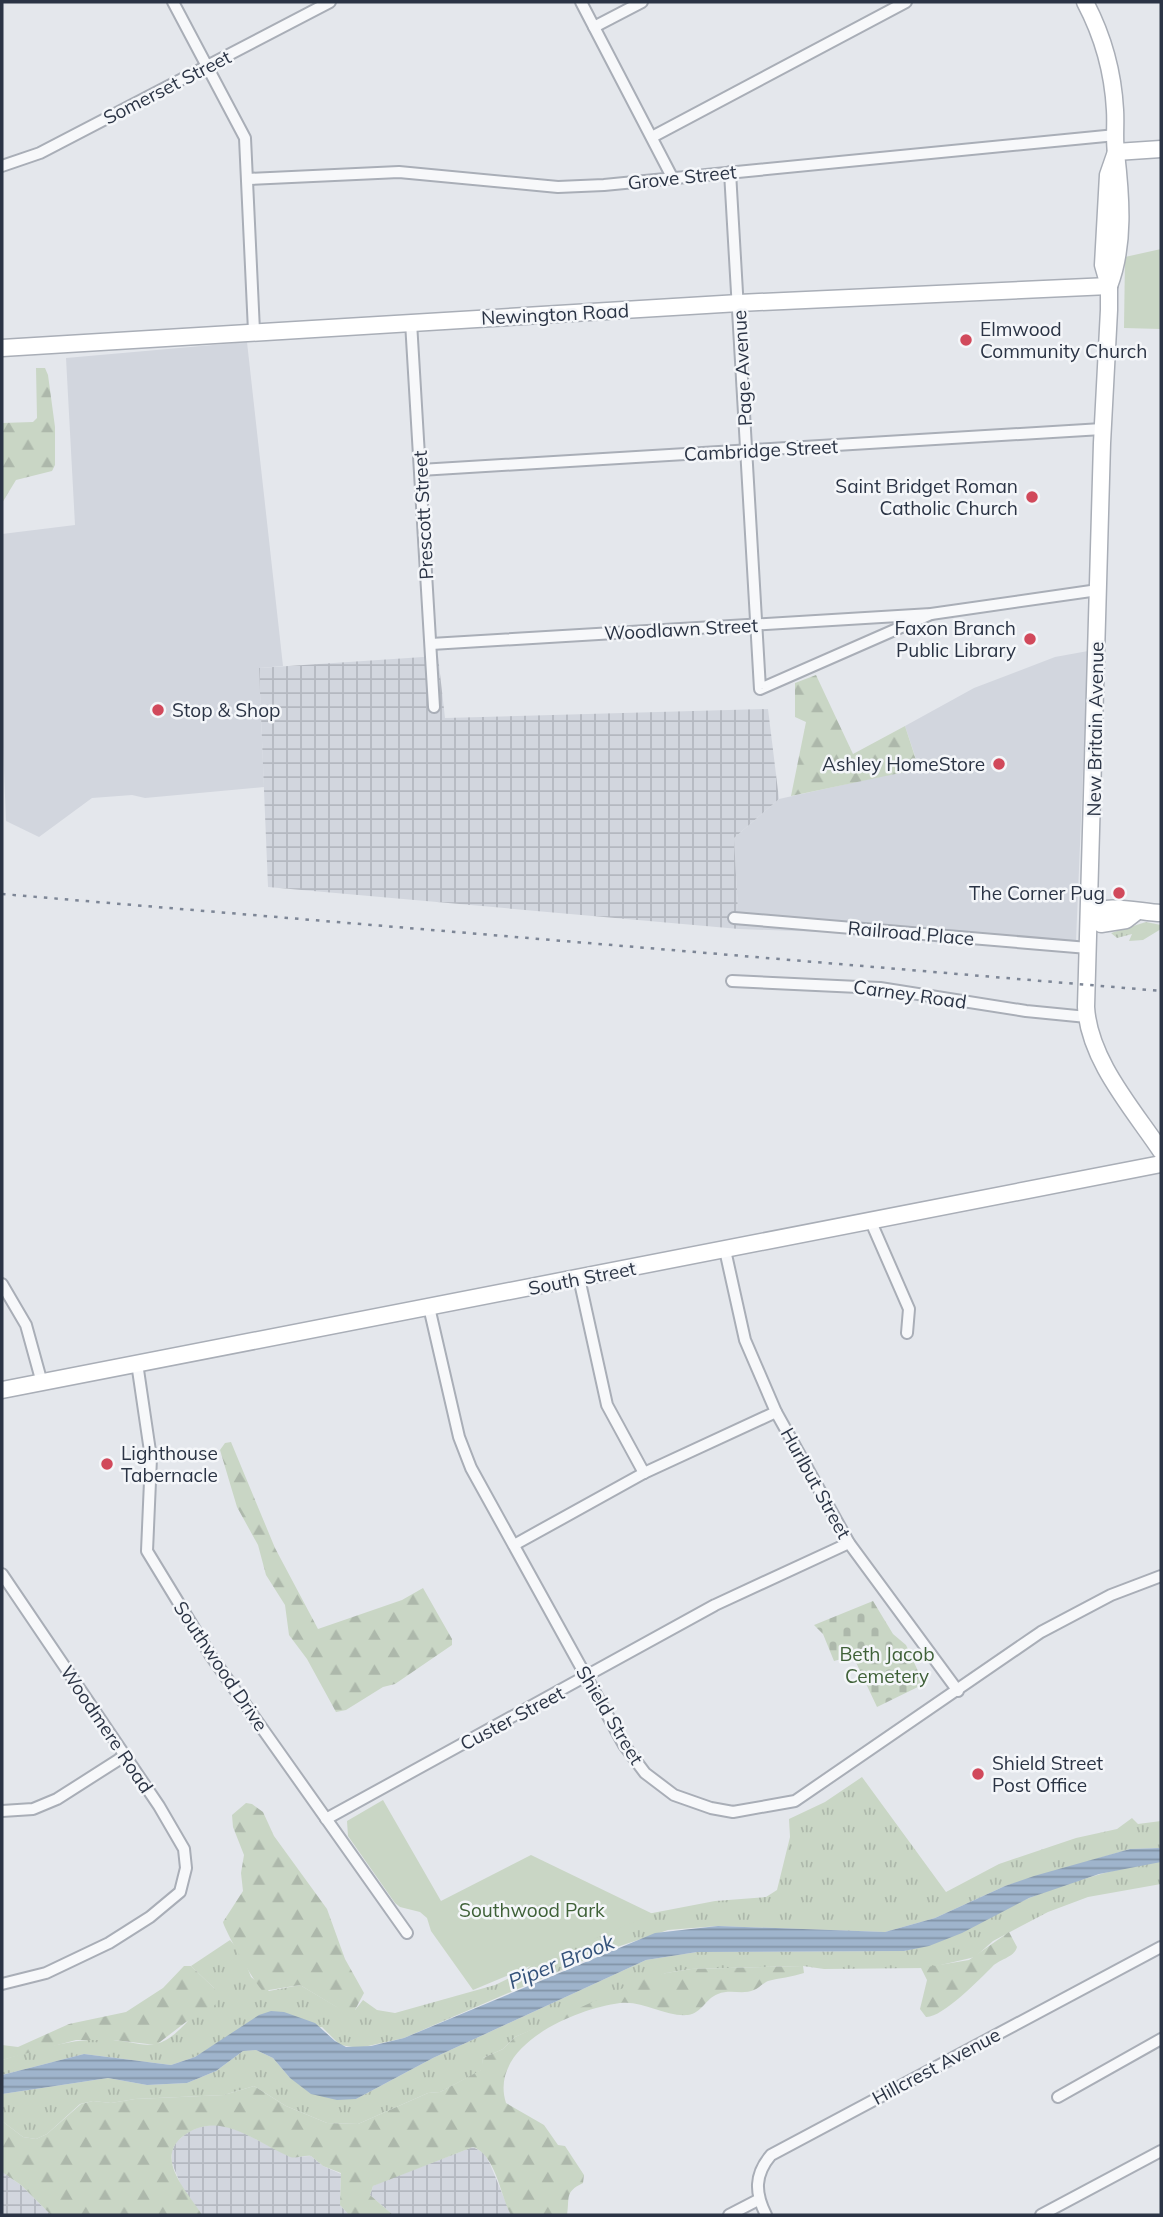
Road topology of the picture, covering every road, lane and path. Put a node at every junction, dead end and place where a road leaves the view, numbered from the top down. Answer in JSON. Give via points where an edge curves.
{"nodes":[{"id":1,"x":173,"y":2,"type":"edge"},
{"id":2,"x":330,"y":2,"type":"edge"},
{"id":3,"x":581,"y":2,"type":"edge"},
{"id":4,"x":642,"y":2,"type":"edge"},
{"id":5,"x":906,"y":2,"type":"edge"},
{"id":6,"x":1085,"y":2,"type":"edge"},
{"id":7,"x":594,"y":27,"type":"junction"},
{"id":8,"x":207,"y":66,"type":"junction"},
{"id":9,"x":652,"y":137,"type":"junction"},
{"id":10,"x":1116,"y":144,"type":"junction"},
{"id":11,"x":1161,"y":149,"type":"edge"},
{"id":12,"x":2,"y":166,"type":"edge"},
{"id":13,"x":730,"y":172,"type":"junction"},
{"id":14,"x":672,"y":177,"type":"junction"},
{"id":15,"x":247,"y":179,"type":"junction"},
{"id":16,"x":1109,"y":286,"type":"junction"},
{"id":17,"x":739,"y":303,"type":"junction"},
{"id":18,"x":411,"y":322,"type":"junction"},
{"id":19,"x":254,"y":331,"type":"junction"},
{"id":20,"x":2,"y":348,"type":"edge"},
{"id":21,"x":1102,"y":429,"type":"junction"},
{"id":22,"x":747,"y":451,"type":"junction"},
{"id":23,"x":420,"y":470,"type":"junction"},
{"id":24,"x":1098,"y":590,"type":"junction"},
{"id":25,"x":930,"y":614,"type":"junction"},
{"id":26,"x":757,"y":625,"type":"junction"},
{"id":27,"x":430,"y":644,"type":"junction"},
{"id":28,"x":760,"y":689,"type":"joint"},
{"id":29,"x":434,"y":707,"type":"dead end"},
{"id":30,"x":1161,"y":913,"type":"edge"},
{"id":31,"x":1090,"y":916,"type":"junction"},
{"id":32,"x":734,"y":918,"type":"dead end"},
{"id":33,"x":1088,"y":948,"type":"junction"},
{"id":34,"x":732,"y":981,"type":"dead end"},
{"id":35,"x":1087,"y":1017,"type":"junction"},
{"id":36,"x":1161,"y":1151,"type":"edge"},
{"id":37,"x":1161,"y":1164,"type":"edge"},
{"id":38,"x":871,"y":1222,"type":"junction"},
{"id":39,"x":724,"y":1250,"type":"junction"},
{"id":40,"x":579,"y":1278,"type":"junction"},
{"id":41,"x":2,"y":1283,"type":"edge"},
{"id":42,"x":429,"y":1307,"type":"junction"},
{"id":43,"x":906,"y":1333,"type":"dead end"},
{"id":44,"x":137,"y":1363,"type":"junction"},
{"id":45,"x":42,"y":1382,"type":"junction"},
{"id":46,"x":2,"y":1390,"type":"edge"},
{"id":47,"x":776,"y":1412,"type":"junction"},
{"id":48,"x":644,"y":1473,"type":"junction"},
{"id":49,"x":849,"y":1543,"type":"junction"},
{"id":50,"x":514,"y":1545,"type":"junction"},
{"id":51,"x":2,"y":1574,"type":"edge"},
{"id":52,"x":1161,"y":1576,"type":"edge"},
{"id":53,"x":587,"y":1678,"type":"junction"},
{"id":54,"x":958,"y":1692,"type":"junction"},
{"id":55,"x":126,"y":1755,"type":"junction"},
{"id":56,"x":2,"y":1811,"type":"edge"},
{"id":57,"x":326,"y":1819,"type":"junction"},
{"id":58,"x":407,"y":1934,"type":"dead end"},
{"id":59,"x":1161,"y":1947,"type":"edge"},
{"id":60,"x":2,"y":1984,"type":"edge"},
{"id":61,"x":1161,"y":2039,"type":"edge"},
{"id":62,"x":1058,"y":2097,"type":"dead end"},
{"id":63,"x":1161,"y":2151,"type":"edge"},
{"id":64,"x":758,"y":2200,"type":"junction"},
{"id":65,"x":1047,"y":2214,"type":"edge"},
{"id":66,"x":729,"y":2215,"type":"edge"},
{"id":67,"x":766,"y":2215,"type":"edge"}],
"edges":[{"from":1,"to":8,"type":"street"},
{"from":2,"to":8,"type":"street","name":"Somerset Street"},
{"from":3,"to":7,"type":"street"},
{"from":4,"to":7,"type":"street"},
{"from":5,"to":9,"type":"street"},
{"from":6,"to":10,"type":"main road","name":"New Britain Avenue","via":[[1113,78]]},
{"from":7,"to":9,"type":"street"},
{"from":8,"to":12,"type":"street","name":"Somerset Street","via":[[40,153]]},
{"from":8,"to":15,"type":"street","via":[[245,138]]},
{"from":9,"to":14,"type":"street"},
{"from":10,"to":11,"type":"main road"},
{"from":10,"to":13,"type":"street","name":"Grove Street"},
{"from":10,"to":16,"type":"main road","name":"New Britain Avenue","via":[[1121,179],[1118,254]]},
{"from":13,"to":14,"type":"street","name":"Grove Street"},
{"from":13,"to":17,"type":"street","name":"Page Avenue"},
{"from":14,"to":15,"type":"street","name":"Grove Street","via":[[558,187],[399,172]]},
{"from":15,"to":19,"type":"street"},
{"from":16,"to":17,"type":"main road","name":"Newington Road"},
{"from":16,"to":21,"type":"main road","name":"New Britain Avenue"},
{"from":17,"to":18,"type":"main road","name":"Newington Road"},
{"from":17,"to":22,"type":"street","name":"Page Avenue"},
{"from":18,"to":19,"type":"main road","name":"Newington Road"},
{"from":18,"to":23,"type":"street","name":"Prescott Street"},
{"from":19,"to":20,"type":"main road","name":"Newington Road"},
{"from":21,"to":22,"type":"street","name":"Cambridge Street"},
{"from":21,"to":24,"type":"main road","name":"New Britain Avenue"},
{"from":22,"to":23,"type":"street","name":"Cambridge Street"},
{"from":22,"to":26,"type":"street","name":"Page Avenue"},
{"from":23,"to":27,"type":"street","name":"Prescott Street"},
{"from":24,"to":25,"type":"street","name":"Woodlawn Street"},
{"from":24,"to":31,"type":"main road","name":"New Britain Avenue"},
{"from":25,"to":26,"type":"street","name":"Woodlawn Street"},
{"from":25,"to":28,"type":"street","name":"Woodlawn Street"},
{"from":26,"to":27,"type":"street","name":"Woodlawn Street"},
{"from":26,"to":28,"type":"street","name":"Page Avenue"},
{"from":27,"to":29,"type":"street","name":"Prescott Street"},
{"from":30,"to":31,"type":"main road","via":[[1135,913],[1126,920],[1101,924]]},
{"from":31,"to":33,"type":"main road","name":"New Britain Avenue"},
{"from":32,"to":33,"type":"street","name":"Railroad Place"},
{"from":33,"to":35,"type":"main road","name":"New Britain Avenue"},
{"from":34,"to":35,"type":"street","name":"Carney Road","via":[[880,988]]},
{"from":35,"to":36,"type":"main road","name":"New Britain Avenue","via":[[1104,1063]]},
{"from":37,"to":38,"type":"main road","name":"South Street"},
{"from":38,"to":39,"type":"main road","name":"South Street"},
{"from":38,"to":43,"type":"street","via":[[909,1309]]},
{"from":39,"to":40,"type":"main road","name":"South Street"},
{"from":39,"to":47,"type":"street","name":"Hurlbut Street","via":[[746,1340]]},
{"from":40,"to":42,"type":"main road","name":"South Street"},
{"from":40,"to":48,"type":"street","via":[[607,1405]]},
{"from":41,"to":45,"type":"street","via":[[26,1325]]},
{"from":42,"to":44,"type":"main road","name":"South Street"},
{"from":42,"to":50,"type":"street","name":"Shield Street","via":[[459,1437]]},
{"from":44,"to":45,"type":"main road","name":"South Street"},
{"from":44,"to":57,"type":"street","name":"Southwood Drive","via":[[151,1458],[147,1551],[211,1656]]},
{"from":45,"to":46,"type":"main road","name":"South Street"},
{"from":47,"to":48,"type":"street"},
{"from":47,"to":49,"type":"street","name":"Hurlbut Street"},
{"from":48,"to":50,"type":"street"},
{"from":49,"to":53,"type":"street","name":"Custer Street","via":[[715,1605]]},
{"from":49,"to":54,"type":"street","name":"Hurlbut Street"},
{"from":50,"to":53,"type":"street","name":"Shield Street"},
{"from":51,"to":55,"type":"street","name":"Woodmere Road"},
{"from":52,"to":54,"type":"street","name":"Shield Street","via":[[1071,1614]]},
{"from":53,"to":54,"type":"street","name":"Shield Street","via":[[645,1773],[674,1795],[733,1812],[794,1801]]},
{"from":53,"to":57,"type":"street","name":"Custer Street"},
{"from":55,"to":56,"type":"street","via":[[57,1799],[33,1809]]},
{"from":55,"to":60,"type":"street","name":"Woodmere Road","via":[[184,1849],[186,1868],[180,1892],[150,1917],[77,1960]]},
{"from":57,"to":58,"type":"street","name":"Southwood Drive"},
{"from":59,"to":64,"type":"street","name":"Hillcrest Avenue","via":[[771,2155],[757,2181]]},
{"from":61,"to":62,"type":"street"},
{"from":63,"to":65,"type":"street"},
{"from":64,"to":66,"type":"street"},
{"from":64,"to":67,"type":"street"}]}
